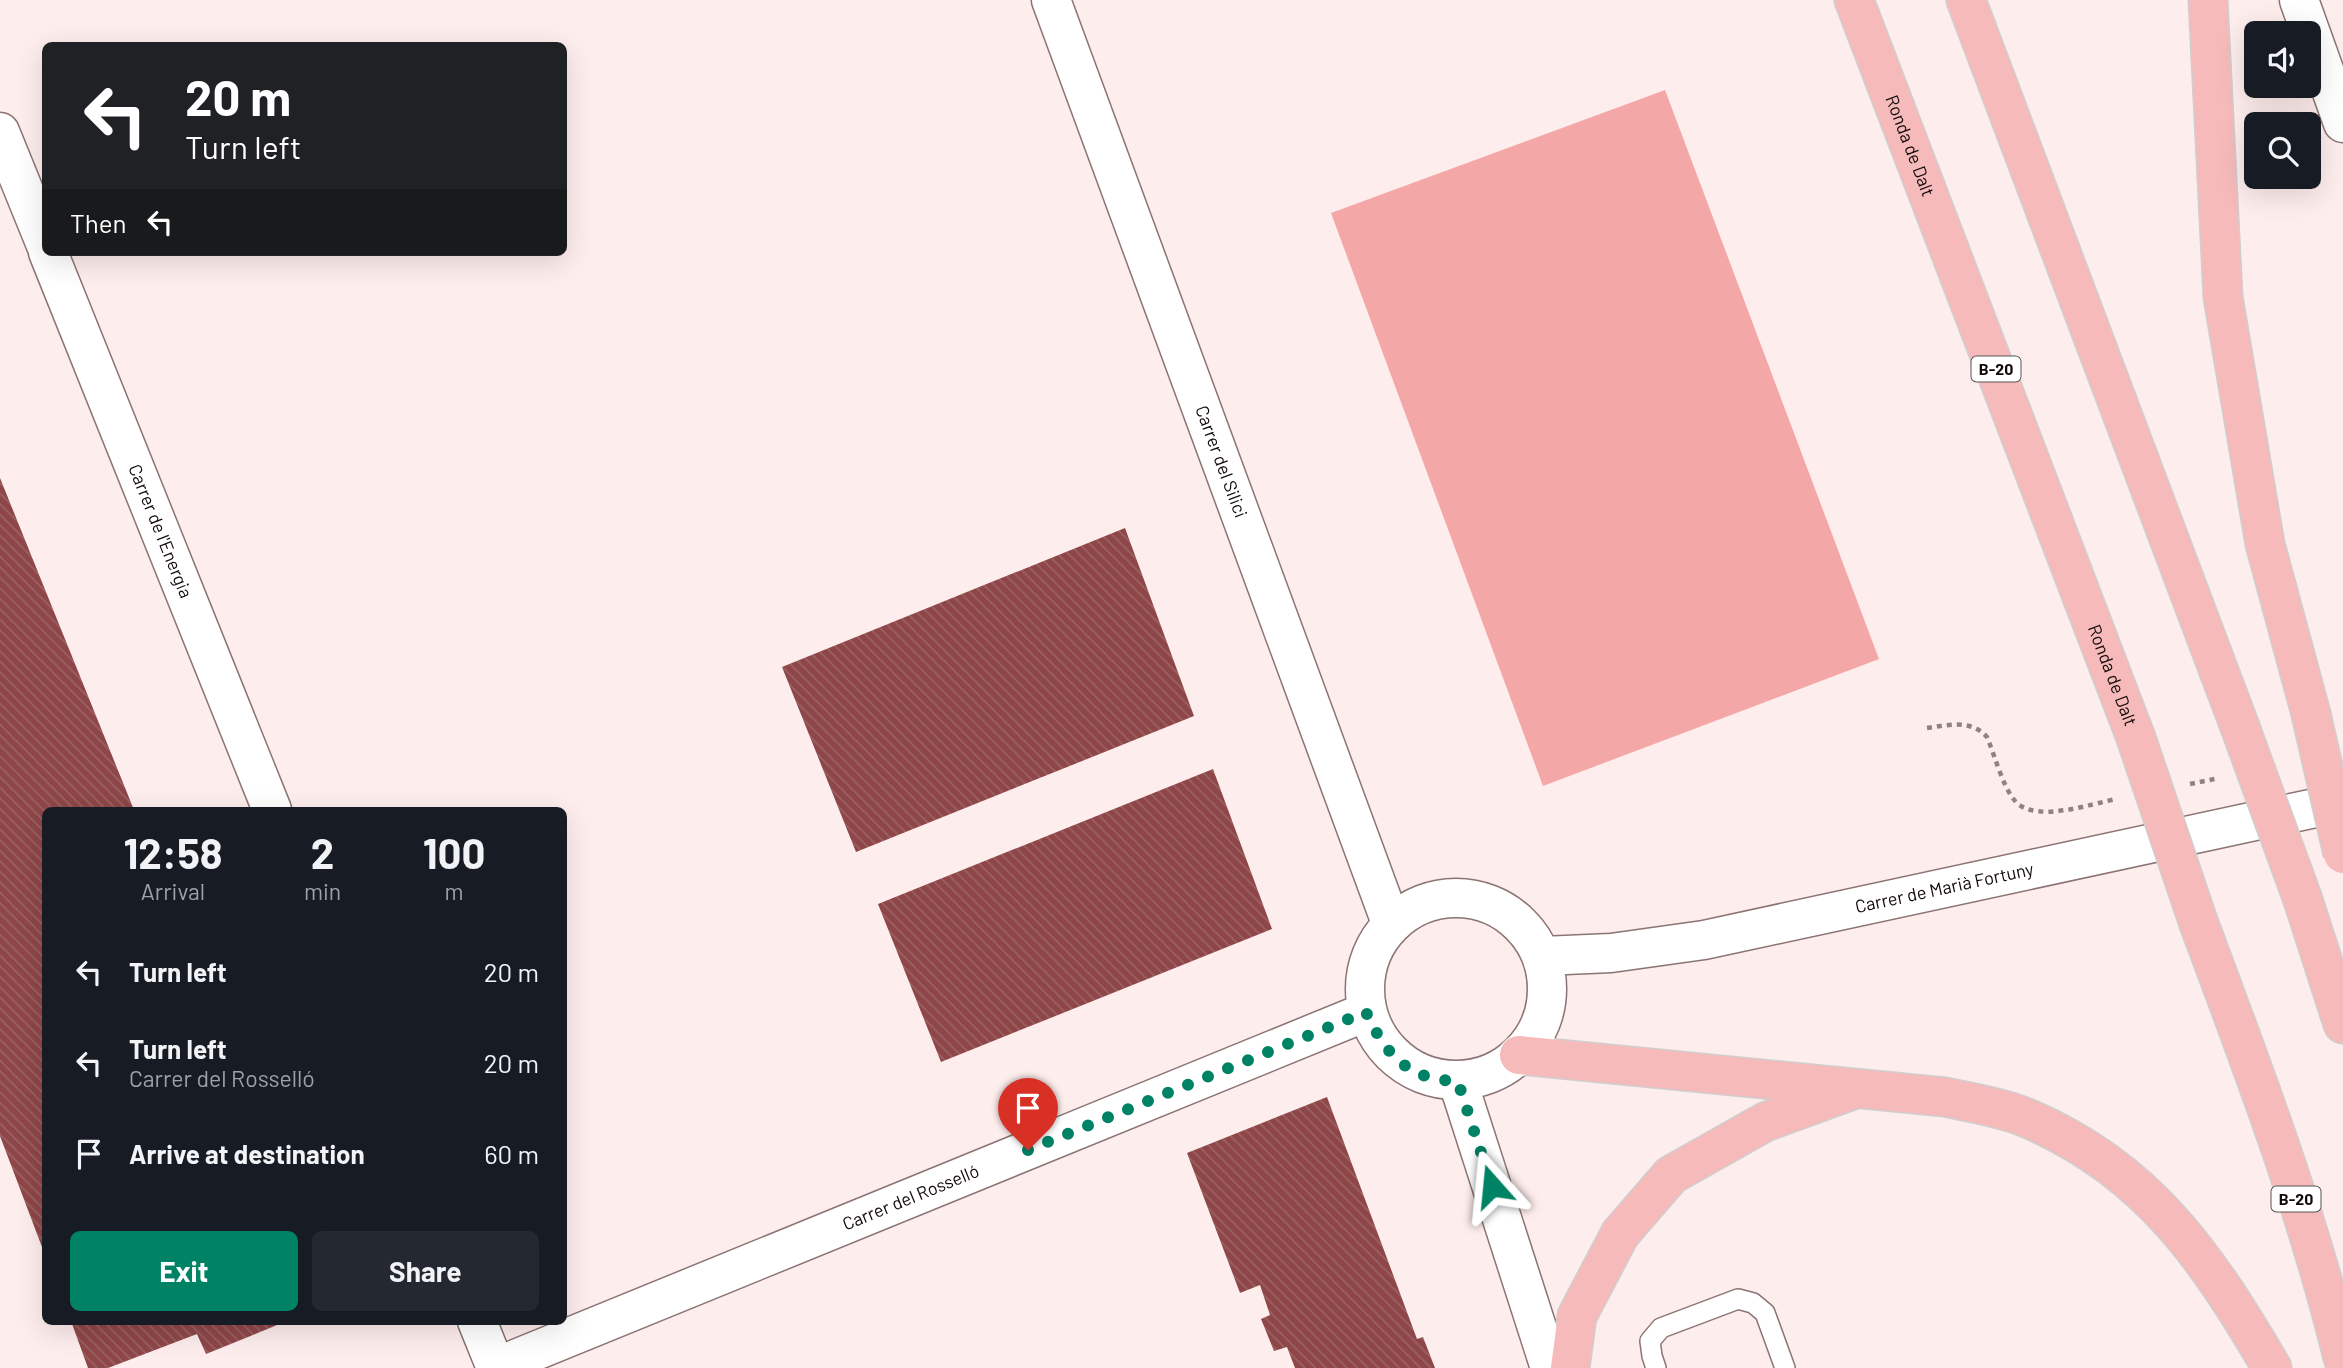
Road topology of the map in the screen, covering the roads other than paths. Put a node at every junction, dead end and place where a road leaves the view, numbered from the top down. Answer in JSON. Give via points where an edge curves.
{"nodes":[{"id":1,"x":1051,"y":0,"type":"edge"},
{"id":2,"x":1854,"y":0,"type":"edge"},
{"id":3,"x":1966,"y":0,"type":"edge"},
{"id":4,"x":2208,"y":0,"type":"edge"},
{"id":5,"x":2299,"y":0,"type":"edge"},
{"id":6,"x":2343,"y":123,"type":"edge"},
{"id":7,"x":0,"y":132,"type":"edge"},
{"id":8,"x":42,"y":236,"type":"edge"},
{"id":9,"x":50,"y":256,"type":"edge"},
{"id":10,"x":2343,"y":802,"type":"edge"},
{"id":11,"x":271,"y":807,"type":"edge"},
{"id":12,"x":2343,"y":854,"type":"edge"},
{"id":13,"x":1391,"y":923,"type":"junction"},
{"id":14,"x":1544,"y":956,"type":"junction"},
{"id":15,"x":1366,"y":1012,"type":"junction"},
{"id":16,"x":2343,"y":1024,"type":"edge"},
{"id":17,"x":1519,"y":1055,"type":"junction"},
{"id":18,"x":1458,"y":1082,"type":"junction"},
{"id":19,"x":1859,"y":1087,"type":"junction"},
{"id":20,"x":479,"y":1325,"type":"edge"},
{"id":21,"x":2343,"y":1358,"type":"edge"},
{"id":22,"x":496,"y":1367,"type":"edge"},
{"id":23,"x":1550,"y":1368,"type":"edge"},
{"id":24,"x":1570,"y":1368,"type":"edge"},
{"id":25,"x":1656,"y":1368,"type":"edge"},
{"id":26,"x":1785,"y":1368,"type":"edge"},
{"id":27,"x":2272,"y":1368,"type":"edge"}],
"edges":[{"from":1,"to":13,"type":"street","name":"Carrer del Silici"},
{"from":2,"to":21,"type":"highway","name":"Ronda de Dalt","number":"B-20","bridge":true,"via":[[2136,738],[2322,1275]]},
{"from":3,"to":16,"type":"highway","bridge":true,"via":[[2240,727]]},
{"from":4,"to":12,"type":"highway","bridge":true,"via":[[2223,298],[2265,544]]},
{"from":5,"to":6,"type":"street"},
{"from":7,"to":8,"type":"street"},
{"from":9,"to":11,"type":"street","name":"Carrer de l'Energia"},
{"from":10,"to":14,"type":"street","name":"Carrer de Marià Fortuny","via":[[1704,940],[1611,953]]},
{"from":13,"to":14,"type":"street","via":[[1408,910],[1437,899],[1479,900],[1508,913]]},
{"from":13,"to":15,"type":"street","via":[[1367,964]]},
{"from":14,"to":17,"type":"street","via":[[1549,989],[1543,1021]]},
{"from":15,"to":18,"type":"street","via":[[1379,1041],[1397,1060],[1425,1076]]},
{"from":15,"to":22,"type":"street","name":"Carrer del Rosselló"},
{"from":17,"to":18,"type":"street","via":[[1502,1068]]},
{"from":17,"to":19,"type":"highway"},
{"from":18,"to":23,"type":"street"},
{"from":19,"to":24,"type":"highway","via":[[1765,1122],[1671,1175],[1620,1234],[1577,1315]]},
{"from":19,"to":27,"type":"highway","via":[[1945,1097],[2026,1118],[2110,1165],[2149,1196],[2209,1266]]},
{"from":20,"to":22,"type":"street"},
{"from":25,"to":26,"type":"lane","via":[[1650,1341],[1661,1328],[1738,1299],[1753,1303],[1765,1314]]}]}
